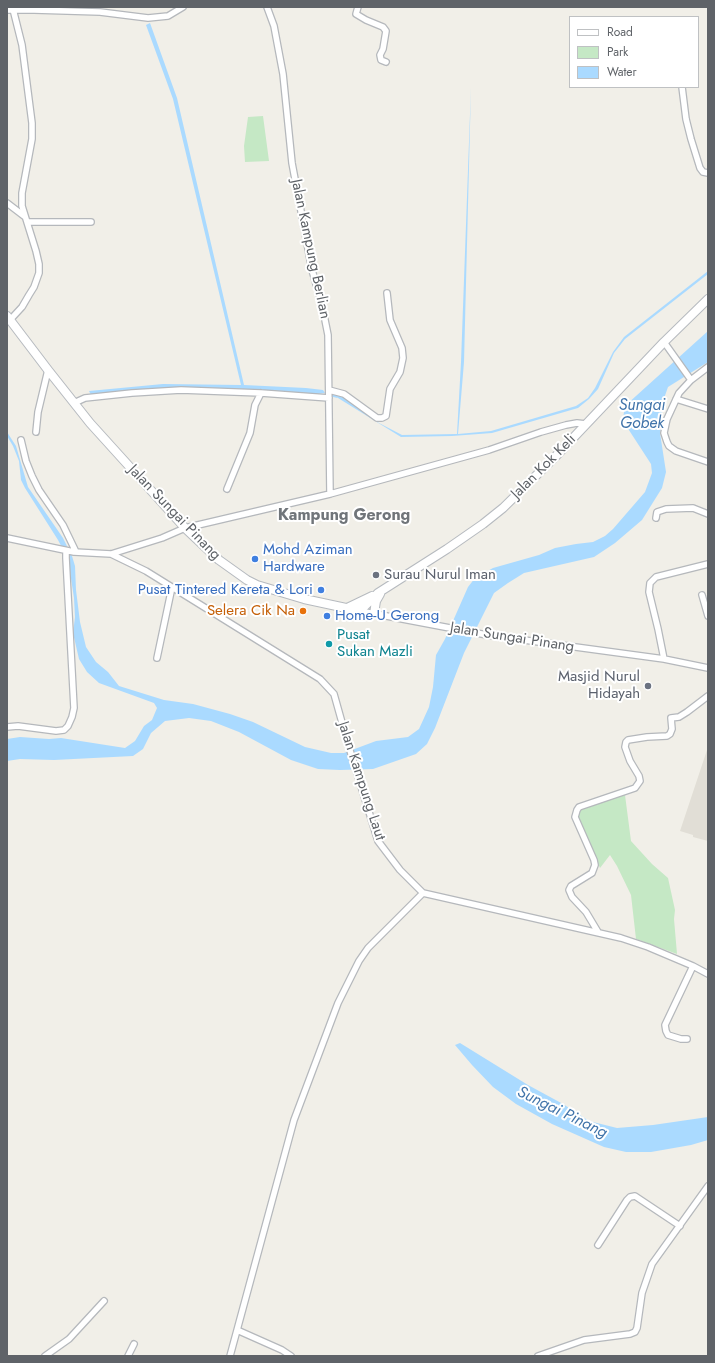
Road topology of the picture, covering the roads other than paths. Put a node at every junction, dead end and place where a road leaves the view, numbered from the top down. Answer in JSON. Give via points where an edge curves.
{"nodes":[{"id":1,"x":182,"y":7,"type":"edge"},
{"id":2,"x":267,"y":7,"type":"edge"},
{"id":3,"x":358,"y":7,"type":"edge"},
{"id":4,"x":22,"y":8,"type":"edge"},
{"id":5,"x":34,"y":8,"type":"edge"},
{"id":6,"x":10,"y":10,"type":"edge"},
{"id":7,"x":386,"y":62,"type":"dead end"},
{"id":8,"x":682,"y":88,"type":"edge"},
{"id":9,"x":708,"y":173,"type":"edge"},
{"id":10,"x":7,"y":203,"type":"edge"},
{"id":11,"x":24,"y":216,"type":"junction"},
{"id":12,"x":27,"y":222,"type":"junction"},
{"id":13,"x":91,"y":222,"type":"dead end"},
{"id":14,"x":387,"y":293,"type":"dead end"},
{"id":15,"x":708,"y":299,"type":"edge"},
{"id":16,"x":8,"y":318,"type":"edge"},
{"id":17,"x":666,"y":345,"type":"junction"},
{"id":18,"x":708,"y":367,"type":"edge"},
{"id":19,"x":48,"y":370,"type":"junction"},
{"id":20,"x":689,"y":378,"type":"junction"},
{"id":21,"x":329,"y":390,"type":"junction"},
{"id":22,"x":261,"y":393,"type":"junction"},
{"id":23,"x":329,"y":398,"type":"junction"},
{"id":24,"x":676,"y":399,"type":"junction"},
{"id":25,"x":74,"y":403,"type":"junction"},
{"id":26,"x":708,"y":409,"type":"edge"},
{"id":27,"x":586,"y":424,"type":"junction"},
{"id":28,"x":36,"y":432,"type":"dead end"},
{"id":29,"x":21,"y":440,"type":"dead end"},
{"id":30,"x":708,"y":462,"type":"edge"},
{"id":31,"x":227,"y":489,"type":"dead end"},
{"id":32,"x":330,"y":494,"type":"junction"},
{"id":33,"x":708,"y":514,"type":"edge"},
{"id":34,"x":656,"y":518,"type":"dead end"},
{"id":35,"x":185,"y":528,"type":"junction"},
{"id":36,"x":7,"y":538,"type":"edge"},
{"id":37,"x":71,"y":551,"type":"junction"},
{"id":38,"x":112,"y":554,"type":"junction"},
{"id":39,"x":708,"y":564,"type":"edge"},
{"id":40,"x":172,"y":587,"type":"junction"},
{"id":41,"x":380,"y":591,"type":"junction"},
{"id":42,"x":702,"y":595,"type":"dead end"},
{"id":43,"x":347,"y":608,"type":"junction"},
{"id":44,"x":360,"y":611,"type":"junction"},
{"id":45,"x":374,"y":614,"type":"junction"},
{"id":46,"x":708,"y":616,"type":"edge"},
{"id":47,"x":157,"y":658,"type":"dead end"},
{"id":48,"x":664,"y":659,"type":"junction"},
{"id":49,"x":708,"y":668,"type":"edge"},
{"id":50,"x":708,"y":696,"type":"edge"},
{"id":51,"x":7,"y":727,"type":"edge"},
{"id":52,"x":423,"y":893,"type":"junction"},
{"id":53,"x":598,"y":932,"type":"junction"},
{"id":54,"x":693,"y":966,"type":"junction"},
{"id":55,"x":708,"y":974,"type":"edge"},
{"id":56,"x":687,"y":1039,"type":"dead end"},
{"id":57,"x":708,"y":1186,"type":"edge"},
{"id":58,"x":680,"y":1226,"type":"junction"},
{"id":59,"x":598,"y":1244,"type":"dead end"},
{"id":60,"x":104,"y":1301,"type":"dead end"},
{"id":61,"x":237,"y":1330,"type":"junction"},
{"id":62,"x":134,"y":1344,"type":"dead end"},
{"id":63,"x":45,"y":1356,"type":"edge"},
{"id":64,"x":128,"y":1356,"type":"edge"},
{"id":65,"x":230,"y":1356,"type":"edge"},
{"id":66,"x":291,"y":1356,"type":"edge"},
{"id":67,"x":538,"y":1356,"type":"edge"}],
"edges":[{"from":1,"to":5,"type":"street","via":[[168,16],[148,18]]},
{"from":2,"to":21,"type":"street","name":"Jalan Kampung Berlian","via":[[274,26],[283,74],[292,163],[312,270],[328,335]]},
{"from":3,"to":7,"type":"street","via":[[356,14],[383,27],[386,31],[380,55],[381,60]]},
{"from":4,"to":5,"type":"street"},
{"from":4,"to":6,"type":"street"},
{"from":6,"to":11,"type":"street","via":[[22,45],[32,123],[32,139],[22,200]]},
{"from":8,"to":9,"type":"street","via":[[691,139],[702,172]]},
{"from":10,"to":11,"type":"street"},
{"from":11,"to":12,"type":"street"},
{"from":12,"to":13,"type":"street"},
{"from":12,"to":16,"type":"street","via":[[36,251],[39,273],[22,307]]},
{"from":14,"to":21,"type":"street","via":[[390,320],[401,344],[403,358],[400,372],[390,389],[386,416],[377,418],[344,394]]},
{"from":15,"to":17,"type":"street","name":"Jalan Kok Keli"},
{"from":16,"to":19,"type":"street","name":"Jalan Sungai Pinang"},
{"from":17,"to":20,"type":"street"},
{"from":17,"to":27,"type":"street","name":"Jalan Kok Keli"},
{"from":18,"to":20,"type":"street"},
{"from":19,"to":25,"type":"street","name":"Jalan Sungai Pinang"},
{"from":19,"to":28,"type":"street"},
{"from":20,"to":24,"type":"street"},
{"from":21,"to":23,"type":"street","name":"Jalan Kampung Berlian"},
{"from":22,"to":23,"type":"street"},
{"from":22,"to":25,"type":"street","via":[[181,390],[85,398]]},
{"from":22,"to":31,"type":"street","via":[[255,405],[250,433]]},
{"from":23,"to":32,"type":"street","name":"Jalan Kampung Berlian"},
{"from":24,"to":26,"type":"street"},
{"from":24,"to":30,"type":"street","via":[[664,430],[666,442],[676,451]]},
{"from":25,"to":35,"type":"street","name":"Jalan Sungai Pinang"},
{"from":27,"to":32,"type":"street","via":[[577,423],[541,432],[489,450]]},
{"from":27,"to":41,"type":"street","name":"Jalan Kok Keli","via":[[503,508],[447,549]]},
{"from":29,"to":37,"type":"street","via":[[32,476],[63,525]]},
{"from":32,"to":35,"type":"street"},
{"from":33,"to":34,"type":"street","via":[[693,508],[666,509],[657,512]]},
{"from":35,"to":38,"type":"street"},
{"from":35,"to":43,"type":"street","name":"Jalan Sungai Pinang","via":[[219,560],[257,585]]},
{"from":36,"to":37,"type":"street"},
{"from":37,"to":38,"type":"street"},
{"from":37,"to":51,"type":"street","via":[[66,558],[74,708],[72,717],[64,730]]},
{"from":38,"to":40,"type":"street","name":"Jalan Kampung Laut"},
{"from":39,"to":48,"type":"street","via":[[656,577],[650,583],[649,592]]},
{"from":40,"to":47,"type":"street"},
{"from":40,"to":52,"type":"street","name":"Jalan Kampung Laut","via":[[320,679],[334,694],[378,841],[400,870]]},
{"from":41,"to":43,"type":"street"},
{"from":41,"to":44,"type":"street","name":"Jalan Kok Keli"},
{"from":41,"to":45,"type":"street"},
{"from":42,"to":46,"type":"street"},
{"from":43,"to":44,"type":"street","name":"Jalan Sungai Pinang"},
{"from":44,"to":45,"type":"street","name":"Jalan Sungai Pinang"},
{"from":45,"to":48,"type":"street","name":"Jalan Sungai Pinang","via":[[487,635]]},
{"from":48,"to":49,"type":"street","name":"Jalan Sungai Pinang"},
{"from":50,"to":53,"type":"street","via":[[679,717],[672,718],[672,729],[667,736],[639,738],[626,742],[625,747],[630,761],[640,781],[635,788],[579,806],[577,810],[576,817],[595,865],[592,873],[571,886],[569,890]]},
{"from":52,"to":53,"type":"street"},
{"from":52,"to":61,"type":"street","via":[[368,948],[338,1003],[294,1120]]},
{"from":53,"to":54,"type":"street","via":[[648,947]]},
{"from":54,"to":55,"type":"street"},
{"from":54,"to":56,"type":"street","via":[[665,1025],[668,1035]]},
{"from":57,"to":58,"type":"street"},
{"from":58,"to":59,"type":"street","via":[[635,1196],[630,1197]]},
{"from":58,"to":67,"type":"street","via":[[652,1264],[642,1293],[635,1332],[584,1340]]},
{"from":60,"to":63,"type":"street","via":[[69,1339]]},
{"from":61,"to":65,"type":"street"},
{"from":61,"to":66,"type":"street"},
{"from":62,"to":64,"type":"street"}]}
